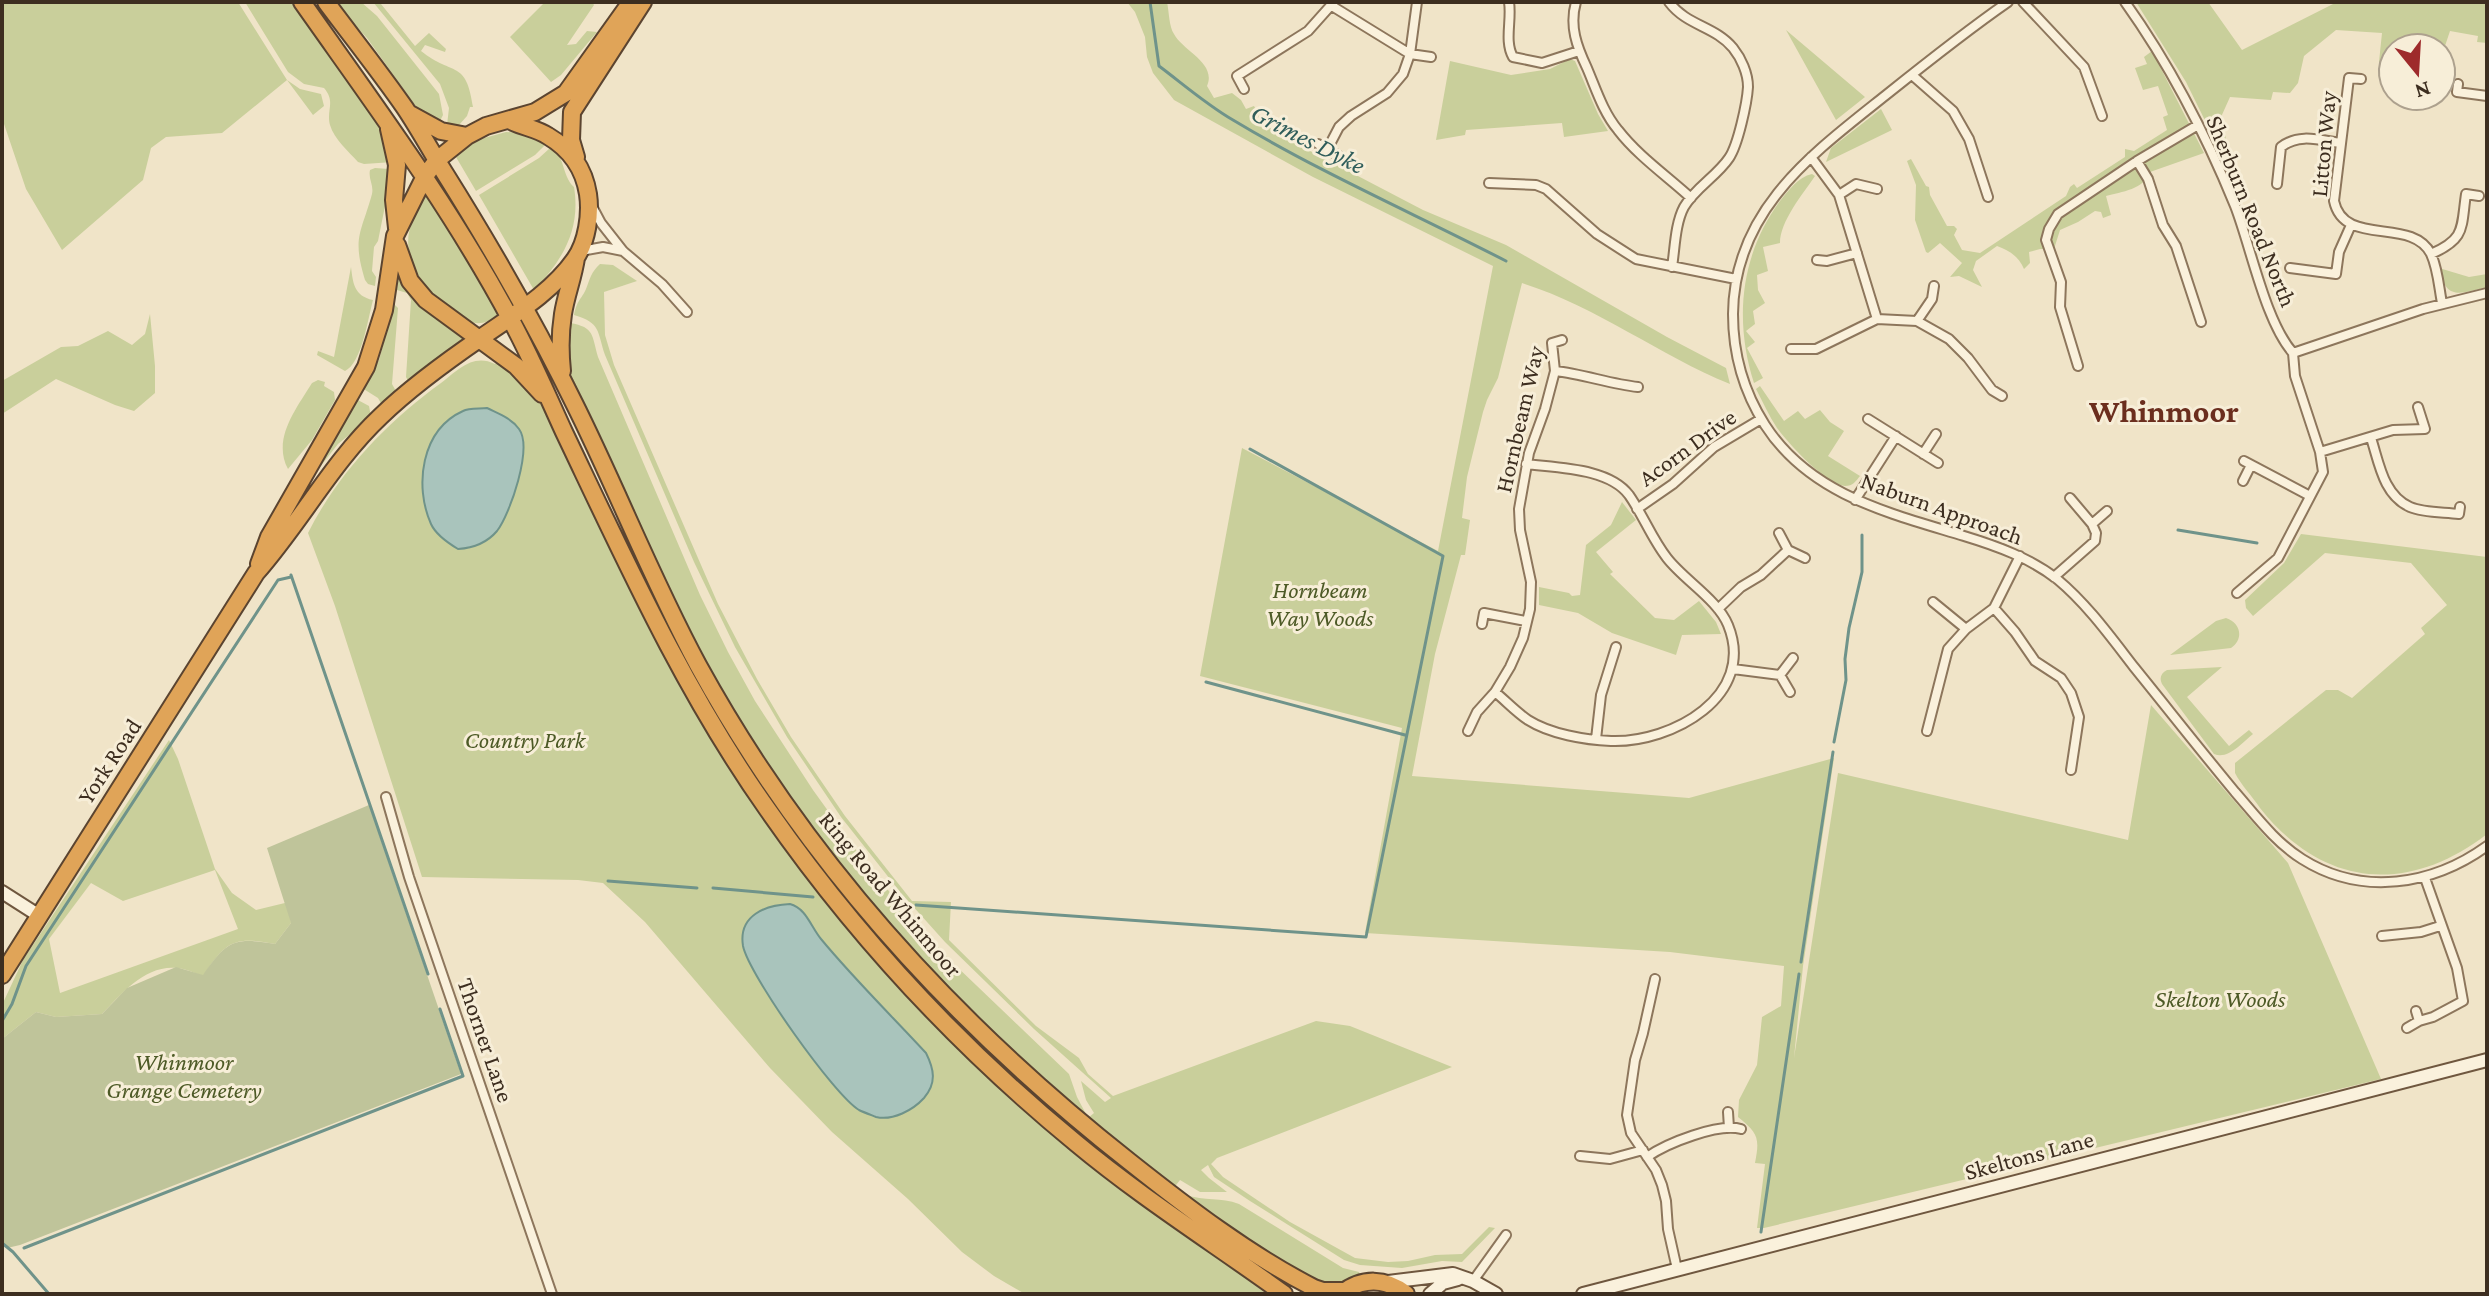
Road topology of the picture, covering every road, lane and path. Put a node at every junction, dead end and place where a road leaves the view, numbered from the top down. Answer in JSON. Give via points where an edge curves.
{"nodes":[{"id":1,"x":302,"y":2,"type":"edge"},
{"id":2,"x":326,"y":2,"type":"edge"},
{"id":3,"x":631,"y":2,"type":"edge"},
{"id":4,"x":643,"y":2,"type":"edge"},
{"id":5,"x":1417,"y":2,"type":"edge"},
{"id":6,"x":1509,"y":2,"type":"edge"},
{"id":7,"x":1576,"y":2,"type":"edge"},
{"id":8,"x":1669,"y":2,"type":"edge"},
{"id":9,"x":2008,"y":2,"type":"edge"},
{"id":10,"x":2023,"y":2,"type":"edge"},
{"id":11,"x":2125,"y":2,"type":"edge"},
{"id":12,"x":1333,"y":4,"type":"edge"},
{"id":13,"x":1579,"y":51,"type":"junction"},
{"id":14,"x":1410,"y":54,"type":"junction"},
{"id":15,"x":1431,"y":57,"type":"dead end"},
{"id":16,"x":1912,"y":75,"type":"junction"},
{"id":17,"x":2361,"y":79,"type":"dead end"},
{"id":18,"x":2458,"y":84,"type":"dead end"},
{"id":19,"x":1244,"y":89,"type":"dead end"},
{"id":20,"x":2487,"y":96,"type":"edge"},
{"id":21,"x":408,"y":113,"type":"junction"},
{"id":22,"x":2102,"y":116,"type":"dead end"},
{"id":23,"x":386,"y":117,"type":"junction"},
{"id":24,"x":509,"y":120,"type":"junction"},
{"id":25,"x":2198,"y":125,"type":"junction"},
{"id":26,"x":1739,"y":127,"type":"junction"},
{"id":27,"x":1749,"y":130,"type":"dead end"},
{"id":28,"x":467,"y":136,"type":"junction"},
{"id":29,"x":2340,"y":143,"type":"junction"},
{"id":30,"x":1318,"y":144,"type":"dead end"},
{"id":31,"x":1327,"y":150,"type":"junction"},
{"id":32,"x":1339,"y":156,"type":"dead end"},
{"id":33,"x":1811,"y":157,"type":"junction"},
{"id":34,"x":437,"y":160,"type":"junction"},
{"id":35,"x":2137,"y":161,"type":"junction"},
{"id":36,"x":579,"y":166,"type":"junction"},
{"id":37,"x":425,"y":176,"type":"junction"},
{"id":38,"x":1489,"y":183,"type":"dead end"},
{"id":39,"x":2277,"y":184,"type":"dead end"},
{"id":40,"x":1877,"y":189,"type":"dead end"},
{"id":41,"x":1839,"y":195,"type":"junction"},
{"id":42,"x":2479,"y":196,"type":"dead end"},
{"id":43,"x":1988,"y":197,"type":"dead end"},
{"id":44,"x":1691,"y":198,"type":"junction"},
{"id":45,"x":589,"y":200,"type":"junction"},
{"id":46,"x":2351,"y":225,"type":"junction"},
{"id":47,"x":396,"y":233,"type":"junction"},
{"id":48,"x":623,"y":251,"type":"junction"},
{"id":49,"x":1857,"y":253,"type":"junction"},
{"id":50,"x":2431,"y":254,"type":"junction"},
{"id":51,"x":577,"y":255,"type":"junction"},
{"id":52,"x":1817,"y":260,"type":"dead end"},
{"id":53,"x":1672,"y":267,"type":"junction"},
{"id":54,"x":2290,"y":268,"type":"dead end"},
{"id":55,"x":1736,"y":279,"type":"junction"},
{"id":56,"x":1934,"y":286,"type":"dead end"},
{"id":57,"x":2487,"y":293,"type":"edge"},
{"id":58,"x":2442,"y":303,"type":"junction"},
{"id":59,"x":525,"y":307,"type":"junction"},
{"id":60,"x":687,"y":312,"type":"dead end"},
{"id":61,"x":510,"y":318,"type":"junction"},
{"id":62,"x":1877,"y":319,"type":"junction"},
{"id":63,"x":1917,"y":321,"type":"junction"},
{"id":64,"x":2201,"y":322,"type":"dead end"},
{"id":65,"x":479,"y":339,"type":"junction"},
{"id":66,"x":1562,"y":340,"type":"dead end"},
{"id":67,"x":1791,"y":349,"type":"dead end"},
{"id":68,"x":2293,"y":353,"type":"junction"},
{"id":69,"x":2078,"y":366,"type":"dead end"},
{"id":70,"x":1555,"y":371,"type":"junction"},
{"id":71,"x":563,"y":380,"type":"junction"},
{"id":72,"x":1638,"y":387,"type":"dead end"},
{"id":73,"x":2002,"y":396,"type":"dead end"},
{"id":74,"x":2418,"y":407,"type":"dead end"},
{"id":75,"x":554,"y":410,"type":"junction"},
{"id":76,"x":1761,"y":419,"type":"junction"},
{"id":77,"x":1868,"y":419,"type":"dead end"},
{"id":78,"x":1936,"y":434,"type":"dead end"},
{"id":79,"x":1896,"y":436,"type":"junction"},
{"id":80,"x":2371,"y":438,"type":"junction"},
{"id":81,"x":2320,"y":452,"type":"junction"},
{"id":82,"x":1923,"y":454,"type":"junction"},
{"id":83,"x":1938,"y":463,"type":"dead end"},
{"id":84,"x":1526,"y":464,"type":"junction"},
{"id":85,"x":2243,"y":481,"type":"dead end"},
{"id":86,"x":2310,"y":496,"type":"junction"},
{"id":87,"x":2070,"y":498,"type":"dead end"},
{"id":88,"x":1855,"y":500,"type":"junction"},
{"id":89,"x":2460,"y":507,"type":"dead end"},
{"id":90,"x":1637,"y":509,"type":"junction"},
{"id":91,"x":2107,"y":511,"type":"dead end"},
{"id":92,"x":2092,"y":524,"type":"junction"},
{"id":93,"x":1779,"y":533,"type":"dead end"},
{"id":94,"x":1788,"y":550,"type":"junction"},
{"id":95,"x":2020,"y":556,"type":"junction"},
{"id":96,"x":1805,"y":558,"type":"dead end"},
{"id":97,"x":256,"y":573,"type":"junction"},
{"id":98,"x":2054,"y":577,"type":"junction"},
{"id":99,"x":2237,"y":593,"type":"dead end"},
{"id":100,"x":1933,"y":602,"type":"dead end"},
{"id":101,"x":1994,"y":608,"type":"junction"},
{"id":102,"x":1718,"y":609,"type":"junction"},
{"id":103,"x":1526,"y":621,"type":"junction"},
{"id":104,"x":1482,"y":624,"type":"dead end"},
{"id":105,"x":1966,"y":629,"type":"junction"},
{"id":106,"x":1616,"y":647,"type":"dead end"},
{"id":107,"x":1793,"y":658,"type":"dead end"},
{"id":108,"x":1733,"y":669,"type":"junction"},
{"id":109,"x":1780,"y":675,"type":"junction"},
{"id":110,"x":1495,"y":692,"type":"junction"},
{"id":111,"x":1790,"y":692,"type":"dead end"},
{"id":112,"x":1468,"y":731,"type":"dead end"},
{"id":113,"x":1927,"y":731,"type":"dead end"},
{"id":114,"x":1596,"y":739,"type":"junction"},
{"id":115,"x":2071,"y":770,"type":"dead end"},
{"id":116,"x":386,"y":797,"type":"dead end"},
{"id":117,"x":2487,"y":846,"type":"edge"},
{"id":118,"x":2425,"y":878,"type":"junction"},
{"id":119,"x":2,"y":892,"type":"edge"},
{"id":120,"x":38,"y":915,"type":"junction"},
{"id":121,"x":2440,"y":926,"type":"junction"},
{"id":122,"x":2382,"y":936,"type":"dead end"},
{"id":123,"x":2,"y":975,"type":"edge"},
{"id":124,"x":1655,"y":979,"type":"dead end"},
{"id":125,"x":2416,"y":1011,"type":"dead end"},
{"id":126,"x":2419,"y":1021,"type":"junction"},
{"id":127,"x":2407,"y":1028,"type":"dead end"},
{"id":128,"x":2487,"y":1060,"type":"edge"},
{"id":129,"x":1728,"y":1112,"type":"dead end"},
{"id":130,"x":1729,"y":1128,"type":"junction"},
{"id":131,"x":1741,"y":1129,"type":"dead end"},
{"id":132,"x":1645,"y":1154,"type":"junction"},
{"id":133,"x":1580,"y":1156,"type":"dead end"},
{"id":134,"x":1164,"y":1199,"type":"junction"},
{"id":135,"x":1506,"y":1235,"type":"dead end"},
{"id":136,"x":1677,"y":1269,"type":"junction"},
{"id":137,"x":1469,"y":1279,"type":"junction"},
{"id":138,"x":1384,"y":1282,"type":"junction"},
{"id":139,"x":1343,"y":1292,"type":"edge"},
{"id":140,"x":552,"y":1294,"type":"edge"},
{"id":141,"x":1284,"y":1294,"type":"edge"},
{"id":142,"x":1406,"y":1294,"type":"edge"},
{"id":143,"x":1430,"y":1294,"type":"edge"},
{"id":144,"x":1496,"y":1294,"type":"edge"},
{"id":145,"x":1583,"y":1294,"type":"edge"}],
"edges":[{"from":1,"to":23,"type":"highway","name":"Ring Road Whinmoor"},
{"from":2,"to":21,"type":"highway","name":"Ring Road Whinmoor"},
{"from":3,"to":24,"type":"highway","via":[[566,93],[546,107]]},
{"from":4,"to":36,"type":"highway","via":[[572,112],[571,140]]},
{"from":5,"to":14,"type":"street"},
{"from":6,"to":13,"type":"street","via":[[1508,44],[1513,57],[1542,63]]},
{"from":7,"to":13,"type":"street","via":[[1573,25]]},
{"from":8,"to":26,"type":"street","via":[[1687,19],[1723,38],[1742,62],[1748,89]]},
{"from":9,"to":16,"type":"street","name":"Naburn Approach"},
{"from":10,"to":22,"type":"street","via":[[2084,67]]},
{"from":11,"to":25,"type":"street","name":"Sherburn Road North"},
{"from":12,"to":14,"type":"street"},
{"from":12,"to":19,"type":"street","via":[[1308,31],[1233,78]]},
{"from":13,"to":44,"type":"street","via":[[1617,129]]},
{"from":14,"to":15,"type":"street"},
{"from":14,"to":31,"type":"street","via":[[1403,74],[1387,93],[1339,127]]},
{"from":16,"to":33,"type":"street","name":"Naburn Approach"},
{"from":16,"to":43,"type":"street","via":[[1953,111],[1969,139]]},
{"from":17,"to":29,"type":"street","name":"Litton Way","via":[[2349,78]]},
{"from":18,"to":20,"type":"street","via":[[2457,92]]},
{"from":21,"to":28,"type":"highway","via":[[441,131]]},
{"from":21,"to":34,"type":"highway","name":"Ring Road Whinmoor"},
{"from":23,"to":37,"type":"highway","name":"Ring Road Whinmoor"},
{"from":23,"to":47,"type":"highway","via":[[397,165]]},
{"from":24,"to":28,"type":"highway"},
{"from":24,"to":36,"type":"highway","via":[[548,135]]},
{"from":25,"to":35,"type":"street"},
{"from":25,"to":68,"type":"street","name":"Sherburn Road North","via":[[2234,206],[2279,332]]},
{"from":26,"to":27,"type":"street"},
{"from":26,"to":44,"type":"street","via":[[1728,160]]},
{"from":28,"to":34,"type":"highway"},
{"from":29,"to":39,"type":"street","via":[[2300,138],[2288,142],[2281,147]]},
{"from":29,"to":46,"type":"street","name":"Litton Way","via":[[2334,201],[2339,216]]},
{"from":30,"to":31,"type":"street"},
{"from":31,"to":32,"type":"street"},
{"from":33,"to":41,"type":"street"},
{"from":33,"to":55,"type":"street","name":"Naburn Approach","via":[[1758,218]]},
{"from":34,"to":37,"type":"highway"},
{"from":34,"to":59,"type":"highway","name":"Ring Road Whinmoor"},
{"from":35,"to":64,"type":"street","via":[[2176,246]]},
{"from":35,"to":69,"type":"street","via":[[2058,214],[2049,229],[2046,240],[2061,282],[2060,307]]},
{"from":36,"to":45,"type":"highway"},
{"from":37,"to":47,"type":"highway"},
{"from":37,"to":61,"type":"highway","name":"Ring Road Whinmoor"},
{"from":38,"to":53,"type":"street","via":[[1546,189],[1615,247],[1636,259]]},
{"from":40,"to":41,"type":"street","via":[[1856,184]]},
{"from":41,"to":49,"type":"street"},
{"from":42,"to":50,"type":"street","via":[[2466,194],[2459,236]]},
{"from":44,"to":53,"type":"street","via":[[1680,216]]},
{"from":45,"to":48,"type":"street"},
{"from":45,"to":51,"type":"highway","name":"Ring Road Whinmoor"},
{"from":46,"to":50,"type":"street","name":"Litton Way","via":[[2407,236]]},
{"from":46,"to":54,"type":"street","via":[[2336,274]]},
{"from":47,"to":65,"type":"highway","name":"Ring Road Whinmoor","via":[[410,281],[432,305]]},
{"from":47,"to":97,"type":"highway","name":"York Road","via":[[370,358],[269,537]]},
{"from":48,"to":51,"type":"street","via":[[603,247]]},
{"from":48,"to":60,"type":"street"},
{"from":49,"to":52,"type":"street"},
{"from":49,"to":62,"type":"street"},
{"from":50,"to":58,"type":"street"},
{"from":51,"to":59,"type":"highway","name":"York Road"},
{"from":51,"to":71,"type":"highway","name":"Ring Road Whinmoor","via":[[561,336]]},
{"from":53,"to":55,"type":"street"},
{"from":55,"to":76,"type":"street","name":"Naburn Approach","via":[[1737,357]]},
{"from":56,"to":63,"type":"street"},
{"from":57,"to":58,"type":"street"},
{"from":58,"to":68,"type":"street"},
{"from":59,"to":61,"type":"highway","name":"York Road"},
{"from":59,"to":71,"type":"highway","name":"Ring Road Whinmoor"},
{"from":61,"to":65,"type":"highway","name":"York Road"},
{"from":61,"to":75,"type":"highway","name":"Ring Road Whinmoor"},
{"from":62,"to":63,"type":"street"},
{"from":62,"to":67,"type":"street","via":[[1816,349]]},
{"from":63,"to":73,"type":"street","via":[[1949,339]]},
{"from":65,"to":75,"type":"highway","name":"Ring Road Whinmoor","via":[[526,375]]},
{"from":65,"to":97,"type":"highway","name":"York Road","via":[[356,441]]},
{"from":66,"to":70,"type":"street","name":"Hornbeam Way","via":[[1552,343]]},
{"from":68,"to":81,"type":"street","name":"Sherburn Road North","via":[[2295,376]]},
{"from":70,"to":72,"type":"street"},
{"from":70,"to":84,"type":"street","name":"Hornbeam Way"},
{"from":71,"to":134,"type":"highway","name":"Ring Road Whinmoor","via":[[699,665],[735,728],[845,884],[907,957],[996,1047]]},
{"from":74,"to":80,"type":"street","via":[[2425,429],[2393,430]]},
{"from":75,"to":134,"type":"highway","name":"Ring Road Whinmoor","via":[[684,677],[767,809],[837,902],[977,1054],[1080,1146]]},
{"from":76,"to":88,"type":"street","name":"Naburn Approach","via":[[1806,472]]},
{"from":76,"to":90,"type":"street","name":"Acorn Drive","via":[[1714,447]]},
{"from":77,"to":79,"type":"street"},
{"from":78,"to":82,"type":"street"},
{"from":79,"to":82,"type":"street"},
{"from":79,"to":88,"type":"street"},
{"from":80,"to":81,"type":"street"},
{"from":80,"to":89,"type":"street","via":[[2385,483],[2398,500],[2459,514]]},
{"from":81,"to":86,"type":"street","via":[[2323,472]]},
{"from":82,"to":83,"type":"street"},
{"from":84,"to":90,"type":"street","via":[[1609,479]]},
{"from":84,"to":103,"type":"street","name":"Hornbeam Way","via":[[1519,519],[1531,582]]},
{"from":85,"to":86,"type":"street","via":[[2248,463]]},
{"from":86,"to":99,"type":"street","via":[[2278,558]]},
{"from":87,"to":92,"type":"street"},
{"from":88,"to":95,"type":"street","name":"Naburn Approach"},
{"from":90,"to":102,"type":"street","via":[[1668,559]]},
{"from":91,"to":92,"type":"street"},
{"from":92,"to":98,"type":"street","via":[[2095,541]]},
{"from":93,"to":94,"type":"street"},
{"from":94,"to":96,"type":"street"},
{"from":94,"to":102,"type":"street"},
{"from":95,"to":98,"type":"street","name":"Naburn Approach"},
{"from":95,"to":101,"type":"street"},
{"from":97,"to":120,"type":"highway","name":"York Road"},
{"from":98,"to":118,"type":"street","name":"Naburn Approach","via":[[2080,600],[2221,776],[2290,851],[2343,878]]},
{"from":100,"to":105,"type":"street"},
{"from":101,"to":105,"type":"street"},
{"from":101,"to":115,"type":"street","via":[[2035,661],[2061,678],[2071,693],[2079,717]]},
{"from":102,"to":108,"type":"street","via":[[1734,644]]},
{"from":103,"to":104,"type":"street","via":[[1484,613]]},
{"from":103,"to":110,"type":"street","name":"Hornbeam Way","via":[[1517,652]]},
{"from":105,"to":113,"type":"street","via":[[1948,649]]},
{"from":106,"to":114,"type":"street","via":[[1601,695]]},
{"from":107,"to":109,"type":"street"},
{"from":108,"to":109,"type":"street"},
{"from":108,"to":114,"type":"street","via":[[1713,701],[1683,725],[1630,740]]},
{"from":109,"to":111,"type":"street"},
{"from":110,"to":112,"type":"street","name":"Hornbeam Way"},
{"from":110,"to":114,"type":"street","via":[[1531,721]]},
{"from":116,"to":140,"type":"street","name":"Thorner Lane"},
{"from":117,"to":118,"type":"street","name":"Naburn Approach"},
{"from":118,"to":121,"type":"street"},
{"from":119,"to":120,"type":"street"},
{"from":120,"to":123,"type":"highway","name":"York Road"},
{"from":121,"to":122,"type":"street"},
{"from":121,"to":126,"type":"street","via":[[2463,1001]]},
{"from":124,"to":132,"type":"street","via":[[1627,1115]]},
{"from":125,"to":126,"type":"street"},
{"from":126,"to":127,"type":"street"},
{"from":128,"to":136,"type":"street","name":"Skeltons Lane"},
{"from":129,"to":130,"type":"street"},
{"from":130,"to":131,"type":"street"},
{"from":130,"to":132,"type":"street"},
{"from":132,"to":133,"type":"street"},
{"from":132,"to":136,"type":"street","via":[[1666,1201]]},
{"from":134,"to":139,"type":"highway","name":"Ring Road Whinmoor","via":[[1306,1284]]},
{"from":134,"to":141,"type":"highway","name":"Ring Road Whinmoor"},
{"from":135,"to":137,"type":"street"},
{"from":136,"to":145,"type":"street","name":"Skeltons Lane"},
{"from":137,"to":138,"type":"street","via":[[1441,1274]]},
{"from":137,"to":143,"type":"street","via":[[1443,1283]]},
{"from":137,"to":144,"type":"street"},
{"from":138,"to":139,"type":"highway","via":[[1364,1282]]},
{"from":138,"to":142,"type":"highway"}]}
